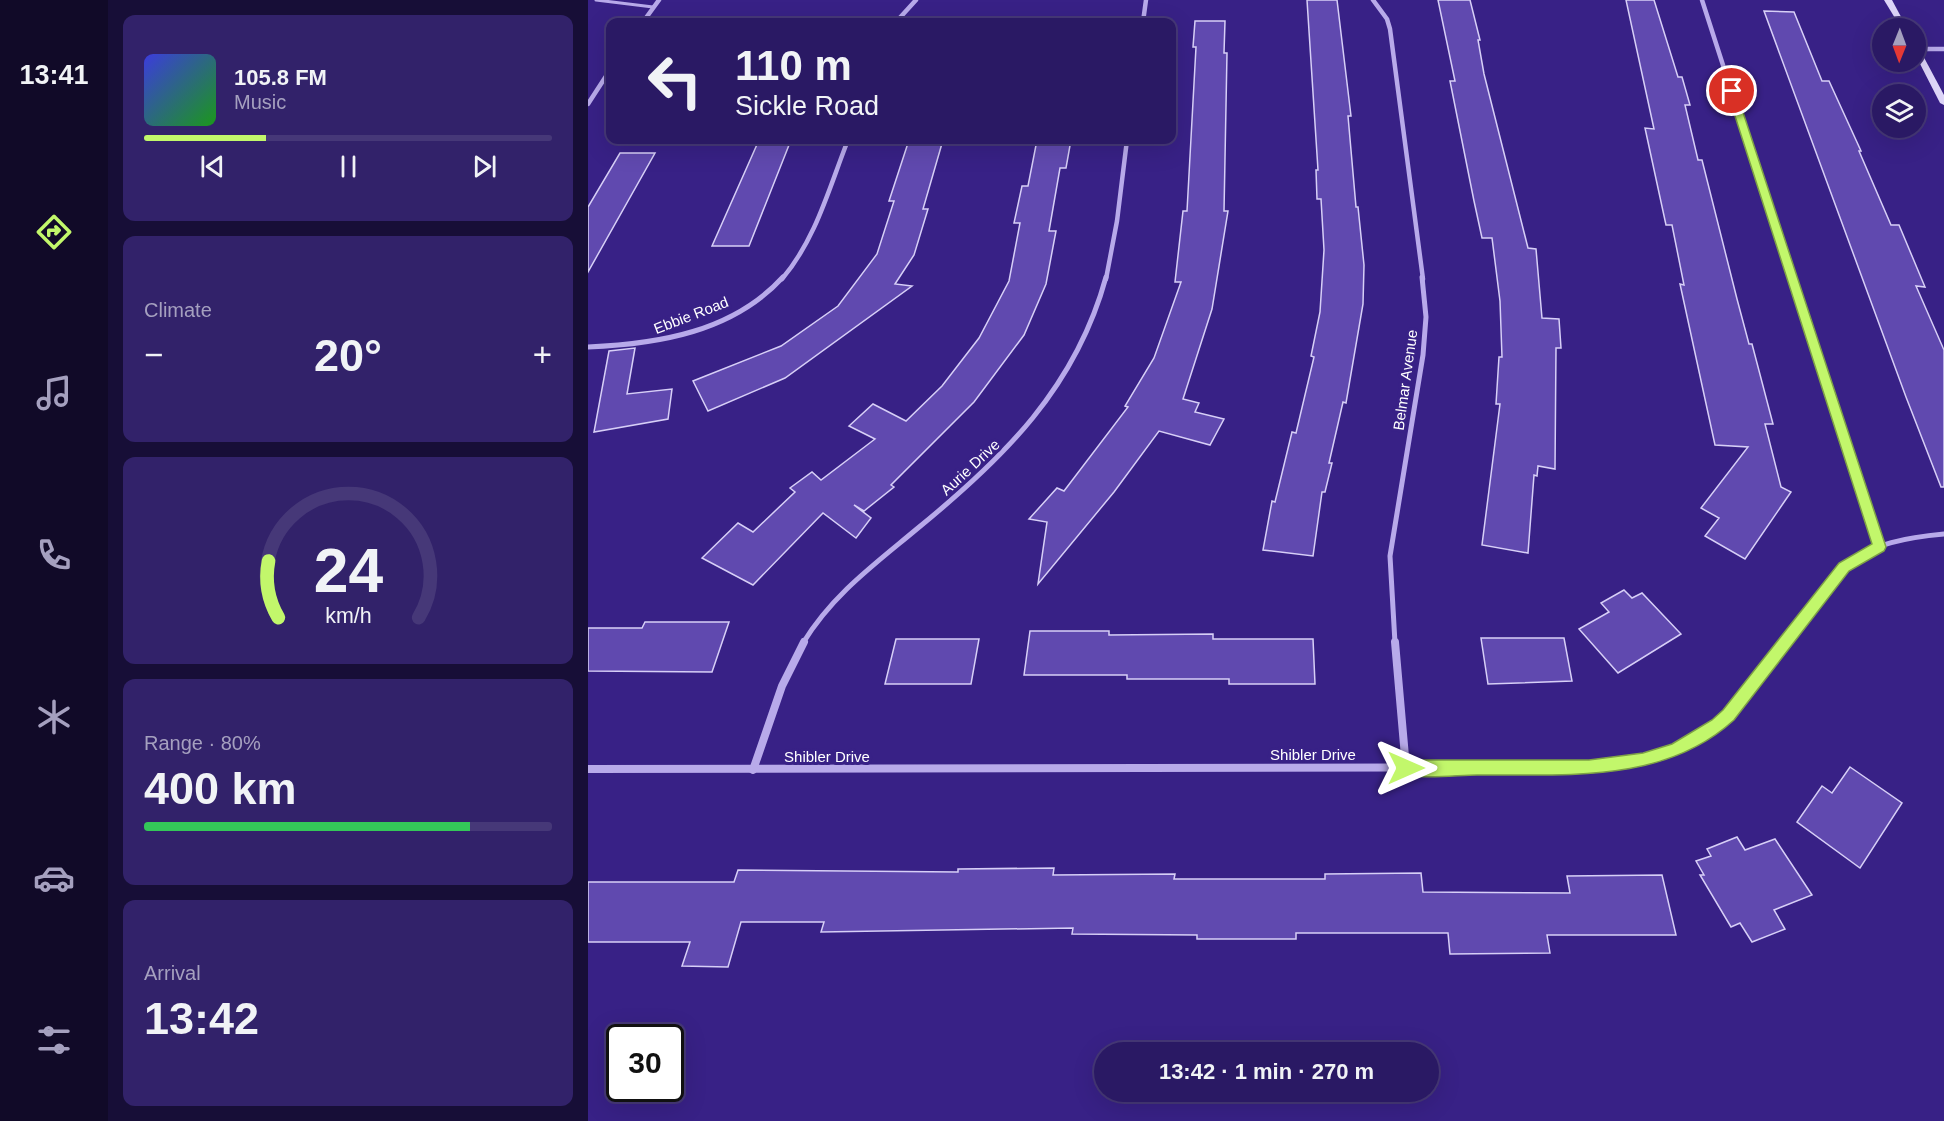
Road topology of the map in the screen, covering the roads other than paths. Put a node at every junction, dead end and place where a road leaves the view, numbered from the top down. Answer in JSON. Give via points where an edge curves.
{"nodes":[{"id":1,"x":596,"y":0,"type":"edge"},
{"id":2,"x":659,"y":0,"type":"edge"},
{"id":3,"x":916,"y":0,"type":"edge"},
{"id":4,"x":1146,"y":0,"type":"edge"},
{"id":5,"x":1373,"y":0,"type":"edge"},
{"id":6,"x":1702,"y":0,"type":"edge"},
{"id":7,"x":1888,"y":0,"type":"edge"},
{"id":8,"x":653,"y":7,"type":"junction"},
{"id":9,"x":646,"y":18,"type":"edge"},
{"id":10,"x":900,"y":18,"type":"edge"},
{"id":11,"x":1144,"y":18,"type":"edge"},
{"id":12,"x":1898,"y":18,"type":"edge"},
{"id":13,"x":1944,"y":49,"type":"edge"},
{"id":14,"x":1926,"y":50,"type":"edge"},
{"id":15,"x":1926,"y":69,"type":"edge"},
{"id":16,"x":606,"y":76,"type":"edge"},
{"id":17,"x":1944,"y":103,"type":"edge"},
{"id":18,"x":588,"y":104,"type":"edge"},
{"id":19,"x":846,"y":144,"type":"edge"},
{"id":20,"x":1126,"y":144,"type":"edge"},
{"id":21,"x":588,"y":347,"type":"edge"},
{"id":22,"x":1944,"y":534,"type":"edge"},
{"id":23,"x":1879,"y":547,"type":"junction"},
{"id":24,"x":1406,"y":768,"type":"junction"},
{"id":25,"x":588,"y":769,"type":"edge"},
{"id":26,"x":753,"y":770,"type":"junction"}],
"edges":[{"from":1,"to":8,"type":"lane"},
{"from":2,"to":8,"type":"street"},
{"from":3,"to":10,"type":"street"},
{"from":4,"to":11,"type":"street"},
{"from":5,"to":24,"type":"street","name":"Belmar Avenue","via":[[1390,29],[1425,307],[1423,355],[1390,556]]},
{"from":6,"to":23,"type":"street"},
{"from":7,"to":12,"type":"main road"},
{"from":8,"to":9,"type":"street"},
{"from":13,"to":14,"type":"street"},
{"from":15,"to":17,"type":"main road"},
{"from":16,"to":18,"type":"street"},
{"from":19,"to":21,"type":"street","name":"Ebbie Road","via":[[801,253],[785,276],[767,292],[696,330],[652,343]]},
{"from":20,"to":26,"type":"street","name":"Aurie Drive","via":[[1105,287],[1093,323],[1068,370],[1022,433],[980,478],[873,563],[827,608],[787,673]]},
{"from":22,"to":23,"type":"street","name":"Shibler Drive","via":[[1913,537]]},
{"from":23,"to":24,"type":"street","name":"Shibler Drive","via":[[1844,567],[1729,715],[1676,750],[1643,760],[1589,767]]},
{"from":24,"to":26,"type":"street","name":"Shibler Drive"},
{"from":25,"to":26,"type":"street","name":"Shibler Drive"}]}
